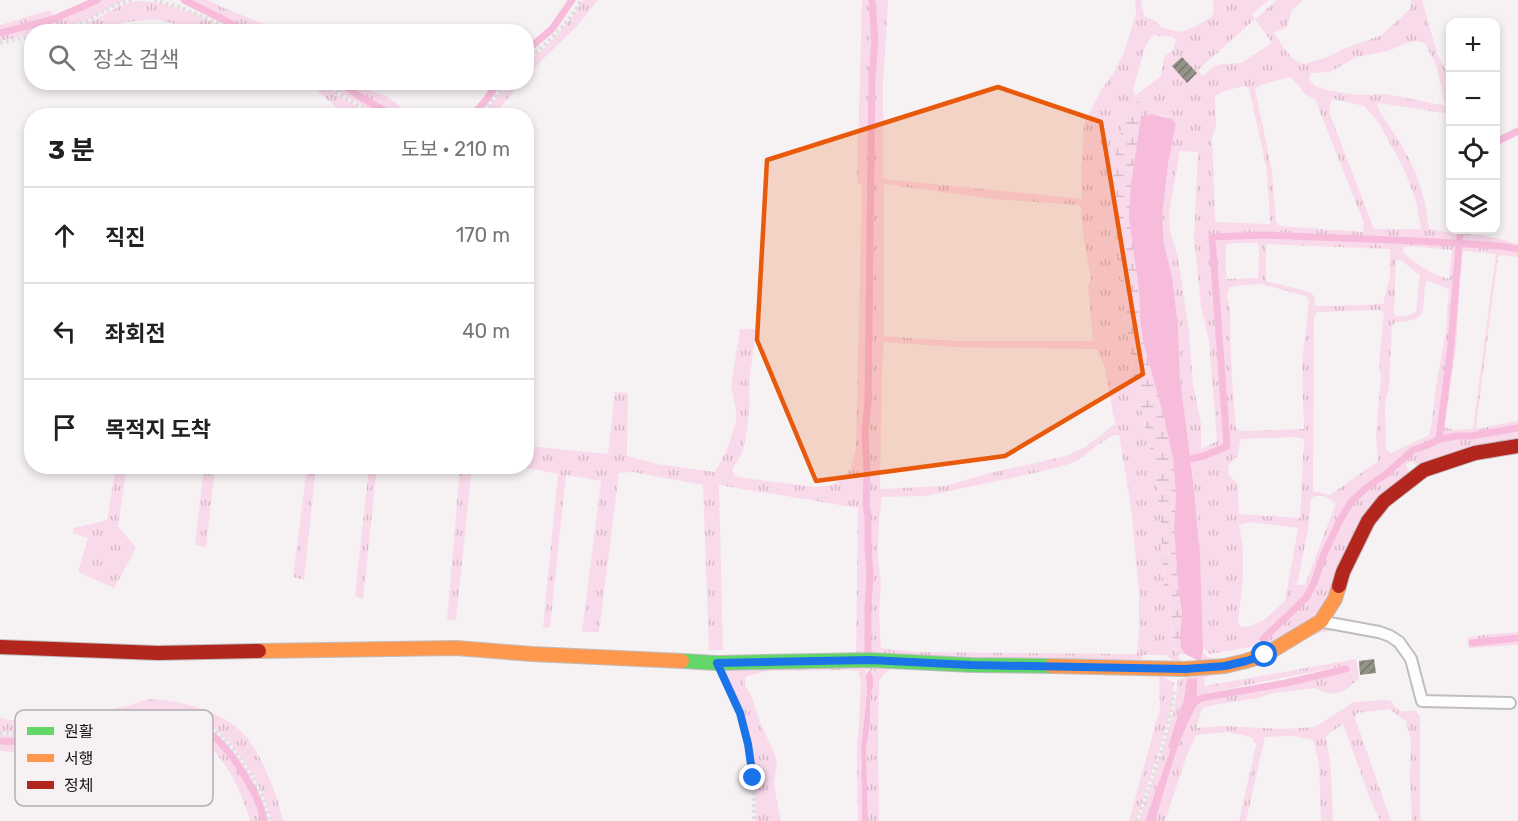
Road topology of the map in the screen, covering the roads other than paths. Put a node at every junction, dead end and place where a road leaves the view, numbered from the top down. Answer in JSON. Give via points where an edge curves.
{"nodes":[{"id":1,"x":1518,"y":446,"type":"edge"},
{"id":2,"x":1321,"y":621,"type":"junction"},
{"id":3,"x":0,"y":647,"type":"edge"},
{"id":4,"x":1510,"y":703,"type":"dead end"}],
"edges":[{"from":1,"to":2,"type":"street","via":[[1475,453],[1424,470],[1384,501],[1368,521],[1335,599]]},
{"from":2,"to":3,"type":"street","via":[[1265,655],[1225,666],[1174,669],[870,660],[717,663],[456,648],[158,653]]},
{"from":2,"to":4,"type":"lane","via":[[1379,632],[1400,642],[1411,659],[1422,701]]}]}
